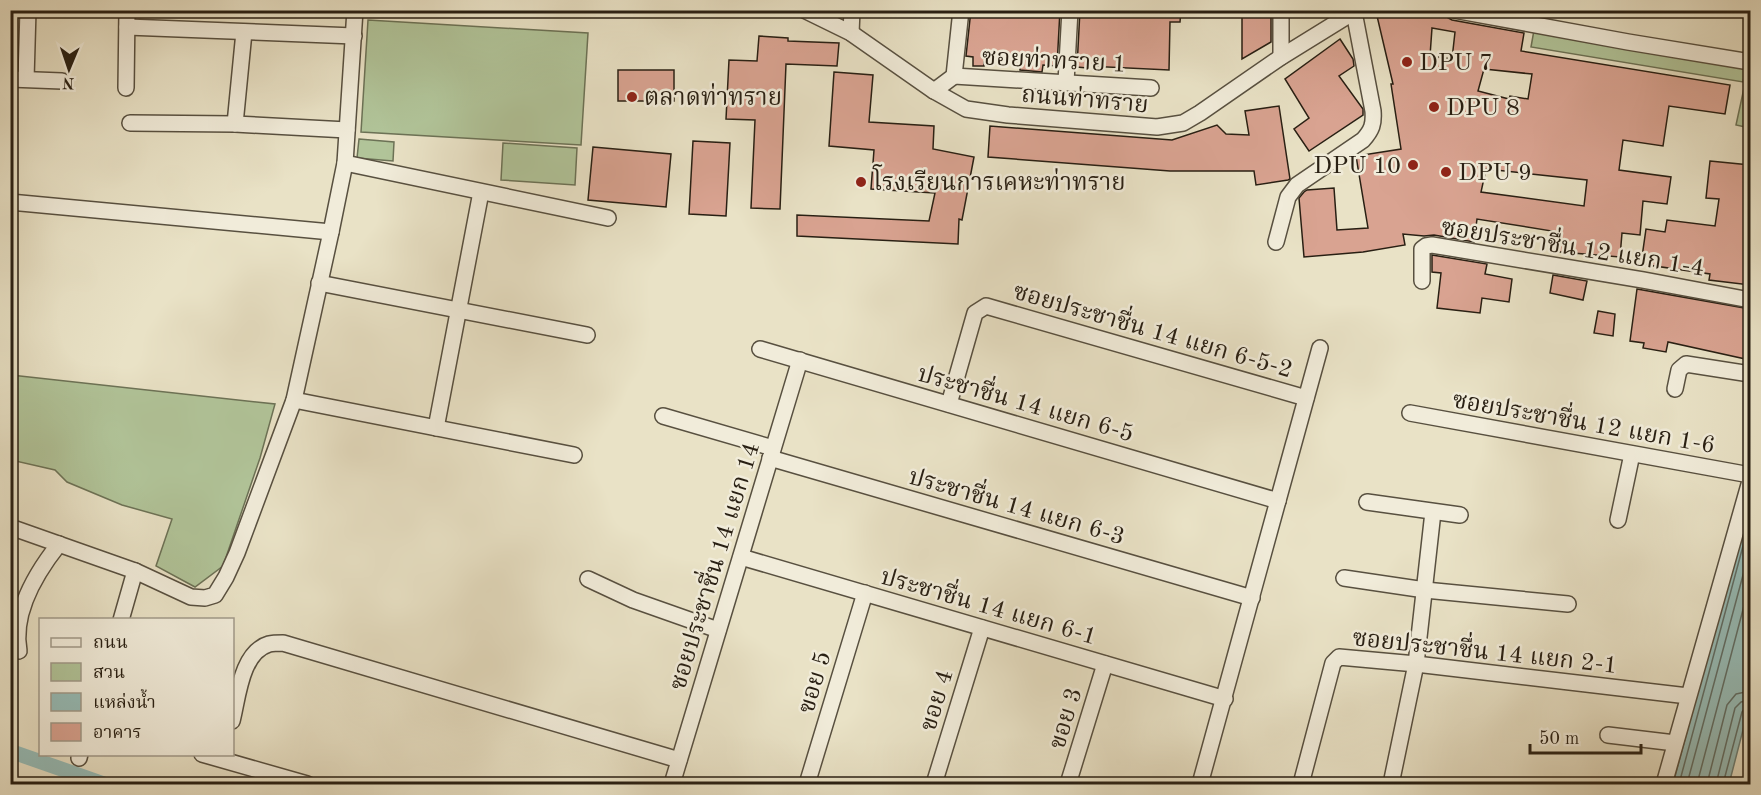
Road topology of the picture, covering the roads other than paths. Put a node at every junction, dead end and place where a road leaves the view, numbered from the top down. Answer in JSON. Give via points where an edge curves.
{"nodes":[{"id":1,"x":28,"y":10,"type":"edge"},
{"id":2,"x":127,"y":10,"type":"edge"},
{"id":3,"x":355,"y":10,"type":"edge"},
{"id":4,"x":804,"y":10,"type":"edge"},
{"id":5,"x":852,"y":10,"type":"edge"},
{"id":6,"x":961,"y":10,"type":"edge"},
{"id":7,"x":1070,"y":10,"type":"edge"},
{"id":8,"x":1281,"y":10,"type":"edge"},
{"id":9,"x":1454,"y":10,"type":"edge"},
{"id":10,"x":1355,"y":11,"type":"edge"},
{"id":11,"x":127,"y":27,"type":"junction"},
{"id":12,"x":244,"y":32,"type":"junction"},
{"id":13,"x":850,"y":33,"type":"junction"},
{"id":14,"x":354,"y":36,"type":"junction"},
{"id":15,"x":1281,"y":57,"type":"junction"},
{"id":16,"x":1750,"y":62,"type":"edge"},
{"id":17,"x":954,"y":76,"type":"junction"},
{"id":18,"x":18,"y":79,"type":"edge"},
{"id":19,"x":62,"y":81,"type":"dead end"},
{"id":20,"x":1066,"y":82,"type":"junction"},
{"id":21,"x":126,"y":88,"type":"dead end"},
{"id":22,"x":1151,"y":88,"type":"dead end"},
{"id":23,"x":934,"y":91,"type":"junction"},
{"id":24,"x":130,"y":123,"type":"dead end"},
{"id":25,"x":235,"y":124,"type":"junction"},
{"id":26,"x":348,"y":130,"type":"junction"},
{"id":27,"x":345,"y":163,"type":"junction"},
{"id":28,"x":481,"y":192,"type":"junction"},
{"id":29,"x":10,"y":202,"type":"edge"},
{"id":30,"x":608,"y":218,"type":"dead end"},
{"id":31,"x":331,"y":232,"type":"junction"},
{"id":32,"x":1276,"y":242,"type":"dead end"},
{"id":33,"x":1422,"y":281,"type":"dead end"},
{"id":34,"x":319,"y":283,"type":"junction"},
{"id":35,"x":1750,"y":300,"type":"edge"},
{"id":36,"x":458,"y":309,"type":"junction"},
{"id":37,"x":587,"y":335,"type":"dead end"},
{"id":38,"x":1320,"y":348,"type":"dead end"},
{"id":39,"x":760,"y":349,"type":"dead end"},
{"id":40,"x":800,"y":360,"type":"junction"},
{"id":41,"x":1750,"y":374,"type":"edge"},
{"id":42,"x":1675,"y":389,"type":"dead end"},
{"id":43,"x":1306,"y":398,"type":"junction"},
{"id":44,"x":294,"y":400,"type":"junction"},
{"id":45,"x":949,"y":404,"type":"junction"},
{"id":46,"x":1410,"y":413,"type":"dead end"},
{"id":47,"x":663,"y":416,"type":"dead end"},
{"id":48,"x":436,"y":428,"type":"junction"},
{"id":49,"x":772,"y":453,"type":"junction"},
{"id":50,"x":1632,"y":454,"type":"junction"},
{"id":51,"x":574,"y":455,"type":"dead end"},
{"id":52,"x":1750,"y":475,"type":"edge"},
{"id":53,"x":1750,"y":481,"type":"edge"},
{"id":54,"x":1278,"y":501,"type":"junction"},
{"id":55,"x":1367,"y":502,"type":"dead end"},
{"id":56,"x":1433,"y":512,"type":"junction"},
{"id":57,"x":1460,"y":515,"type":"dead end"},
{"id":58,"x":1618,"y":520,"type":"dead end"},
{"id":59,"x":16,"y":529,"type":"dead end"},
{"id":60,"x":59,"y":544,"type":"junction"},
{"id":61,"x":741,"y":557,"type":"junction"},
{"id":62,"x":135,"y":571,"type":"junction"},
{"id":63,"x":1344,"y":578,"type":"dead end"},
{"id":64,"x":588,"y":579,"type":"dead end"},
{"id":65,"x":1425,"y":590,"type":"junction"},
{"id":66,"x":865,"y":593,"type":"junction"},
{"id":67,"x":1252,"y":598,"type":"junction"},
{"id":68,"x":1568,"y":604,"type":"dead end"},
{"id":69,"x":122,"y":618,"type":"edge"},
{"id":70,"x":982,"y":628,"type":"junction"},
{"id":71,"x":718,"y":630,"type":"junction"},
{"id":72,"x":19,"y":651,"type":"dead end"},
{"id":73,"x":1105,"y":664,"type":"junction"},
{"id":74,"x":1416,"y":664,"type":"junction"},
{"id":75,"x":1688,"y":696,"type":"junction"},
{"id":76,"x":1225,"y":699,"type":"junction"},
{"id":77,"x":234,"y":713,"type":"edge"},
{"id":78,"x":1608,"y":735,"type":"dead end"},
{"id":79,"x":1675,"y":743,"type":"junction"},
{"id":80,"x":224,"y":757,"type":"edge"},
{"id":81,"x":679,"y":760,"type":"junction"},
{"id":82,"x":307,"y":784,"type":"edge"},
{"id":83,"x":672,"y":784,"type":"edge"},
{"id":84,"x":807,"y":784,"type":"edge"},
{"id":85,"x":934,"y":784,"type":"edge"},
{"id":86,"x":1068,"y":784,"type":"edge"},
{"id":87,"x":1200,"y":784,"type":"edge"},
{"id":88,"x":1301,"y":784,"type":"edge"},
{"id":89,"x":1391,"y":784,"type":"edge"},
{"id":90,"x":1664,"y":784,"type":"edge"}],
"edges":[{"from":1,"to":18,"type":"street"},
{"from":2,"to":11,"type":"street"},
{"from":3,"to":14,"type":"street"},
{"from":4,"to":13,"type":"street","name":"ถนนท่าทราย"},
{"from":5,"to":13,"type":"street"},
{"from":6,"to":17,"type":"street"},
{"from":7,"to":20,"type":"street"},
{"from":8,"to":15,"type":"street"},
{"from":9,"to":16,"type":"street"},
{"from":10,"to":15,"type":"street","name":"ถนนท่าทราย"},
{"from":10,"to":32,"type":"street","via":[[1374,122],[1363,140],[1296,185],[1288,197]]},
{"from":11,"to":12,"type":"street"},
{"from":11,"to":21,"type":"street"},
{"from":12,"to":14,"type":"street"},
{"from":12,"to":25,"type":"street"},
{"from":13,"to":23,"type":"street","name":"ถนนท่าทราย"},
{"from":14,"to":26,"type":"street"},
{"from":15,"to":23,"type":"street","name":"ถนนท่าทราย","via":[[1184,123],[1157,127],[986,113],[966,109]]},
{"from":17,"to":20,"type":"street","name":"ซอยท่าทราย 1"},
{"from":17,"to":23,"type":"street"},
{"from":18,"to":19,"type":"street"},
{"from":20,"to":22,"type":"street","name":"ซอยท่าทราย 1"},
{"from":24,"to":25,"type":"street"},
{"from":25,"to":26,"type":"street"},
{"from":26,"to":27,"type":"street"},
{"from":27,"to":28,"type":"street"},
{"from":27,"to":31,"type":"street"},
{"from":28,"to":30,"type":"street"},
{"from":28,"to":36,"type":"street"},
{"from":29,"to":31,"type":"street"},
{"from":31,"to":34,"type":"street"},
{"from":33,"to":35,"type":"street","name":"ซอยประชาชื่น 12 แยก 1-4","via":[[1422,249],[1432,246]]},
{"from":34,"to":36,"type":"street"},
{"from":34,"to":44,"type":"street"},
{"from":36,"to":37,"type":"street"},
{"from":36,"to":48,"type":"street"},
{"from":38,"to":43,"type":"street"},
{"from":39,"to":40,"type":"street","name":"ประชาชื่น 14 แยก 6-5"},
{"from":40,"to":45,"type":"street","name":"ประชาชื่น 14 แยก 6-5"},
{"from":40,"to":49,"type":"street","name":"ซอยประชาชื่น 14 แยก 14"},
{"from":41,"to":42,"type":"street","via":[[1686,364],[1679,370]]},
{"from":43,"to":45,"type":"street","name":"ซอยประชาชื่น 14 แยก 6-5-2","via":[[986,306],[975,313]]},
{"from":43,"to":54,"type":"street"},
{"from":44,"to":48,"type":"street"},
{"from":44,"to":62,"type":"street","via":[[237,553],[215,595],[191,597]]},
{"from":45,"to":54,"type":"street","name":"ประชาชื่น 14 แยก 6-5"},
{"from":46,"to":50,"type":"street","name":"ซอยประชาชื่น 12 แยก 1-6"},
{"from":47,"to":49,"type":"street","name":"ประชาชื่น 14 แยก 6-3"},
{"from":48,"to":51,"type":"street"},
{"from":49,"to":61,"type":"street","name":"ซอยประชาชื่น 14 แยก 14"},
{"from":49,"to":67,"type":"street","name":"ประชาชื่น 14 แยก 6-3"},
{"from":50,"to":52,"type":"street","name":"ซอยประชาชื่น 12 แยก 1-6"},
{"from":50,"to":58,"type":"street"},
{"from":53,"to":75,"type":"street"},
{"from":54,"to":67,"type":"street"},
{"from":55,"to":56,"type":"street"},
{"from":56,"to":57,"type":"street"},
{"from":56,"to":65,"type":"street"},
{"from":59,"to":60,"type":"street"},
{"from":60,"to":62,"type":"street"},
{"from":60,"to":72,"type":"street","via":[[46,560],[21,615]]},
{"from":61,"to":66,"type":"street","name":"ประชาชื่น 14 แยก 6-1"},
{"from":61,"to":71,"type":"street","name":"ซอยประชาชื่น 14 แยก 14"},
{"from":62,"to":69,"type":"street"},
{"from":63,"to":65,"type":"street"},
{"from":64,"to":71,"type":"street","via":[[633,600]]},
{"from":65,"to":68,"type":"street"},
{"from":65,"to":74,"type":"street"},
{"from":66,"to":70,"type":"street","name":"ประชาชื่น 14 แยก 6-1"},
{"from":66,"to":84,"type":"street","name":"ฃอย 5"},
{"from":67,"to":76,"type":"street"},
{"from":70,"to":73,"type":"street","name":"ประชาชื่น 14 แยก 6-1"},
{"from":70,"to":85,"type":"street","name":"ขอย 4"},
{"from":71,"to":81,"type":"street","name":"ซอยประชาชื่น 14 แยก 14"},
{"from":73,"to":76,"type":"street","name":"ประชาชื่น 14 แยก 6-1"},
{"from":73,"to":86,"type":"street","name":"ขอย 3"},
{"from":74,"to":75,"type":"street","name":"ซอยประชาชื่น 14 แยก 2-1"},
{"from":74,"to":88,"type":"street","name":"ซอยประชาชื่น 14 แยก 2-1","via":[[1348,657],[1339,657],[1332,663]]},
{"from":74,"to":89,"type":"street"},
{"from":75,"to":79,"type":"street"},
{"from":76,"to":87,"type":"street"},
{"from":77,"to":81,"type":"street","via":[[245,668],[256,651],[269,644],[283,643]]},
{"from":78,"to":79,"type":"street"},
{"from":79,"to":90,"type":"street"},
{"from":80,"to":82,"type":"street"},
{"from":81,"to":83,"type":"street","name":"ซอยประชาชื่น 14 แยก 14"}]}
